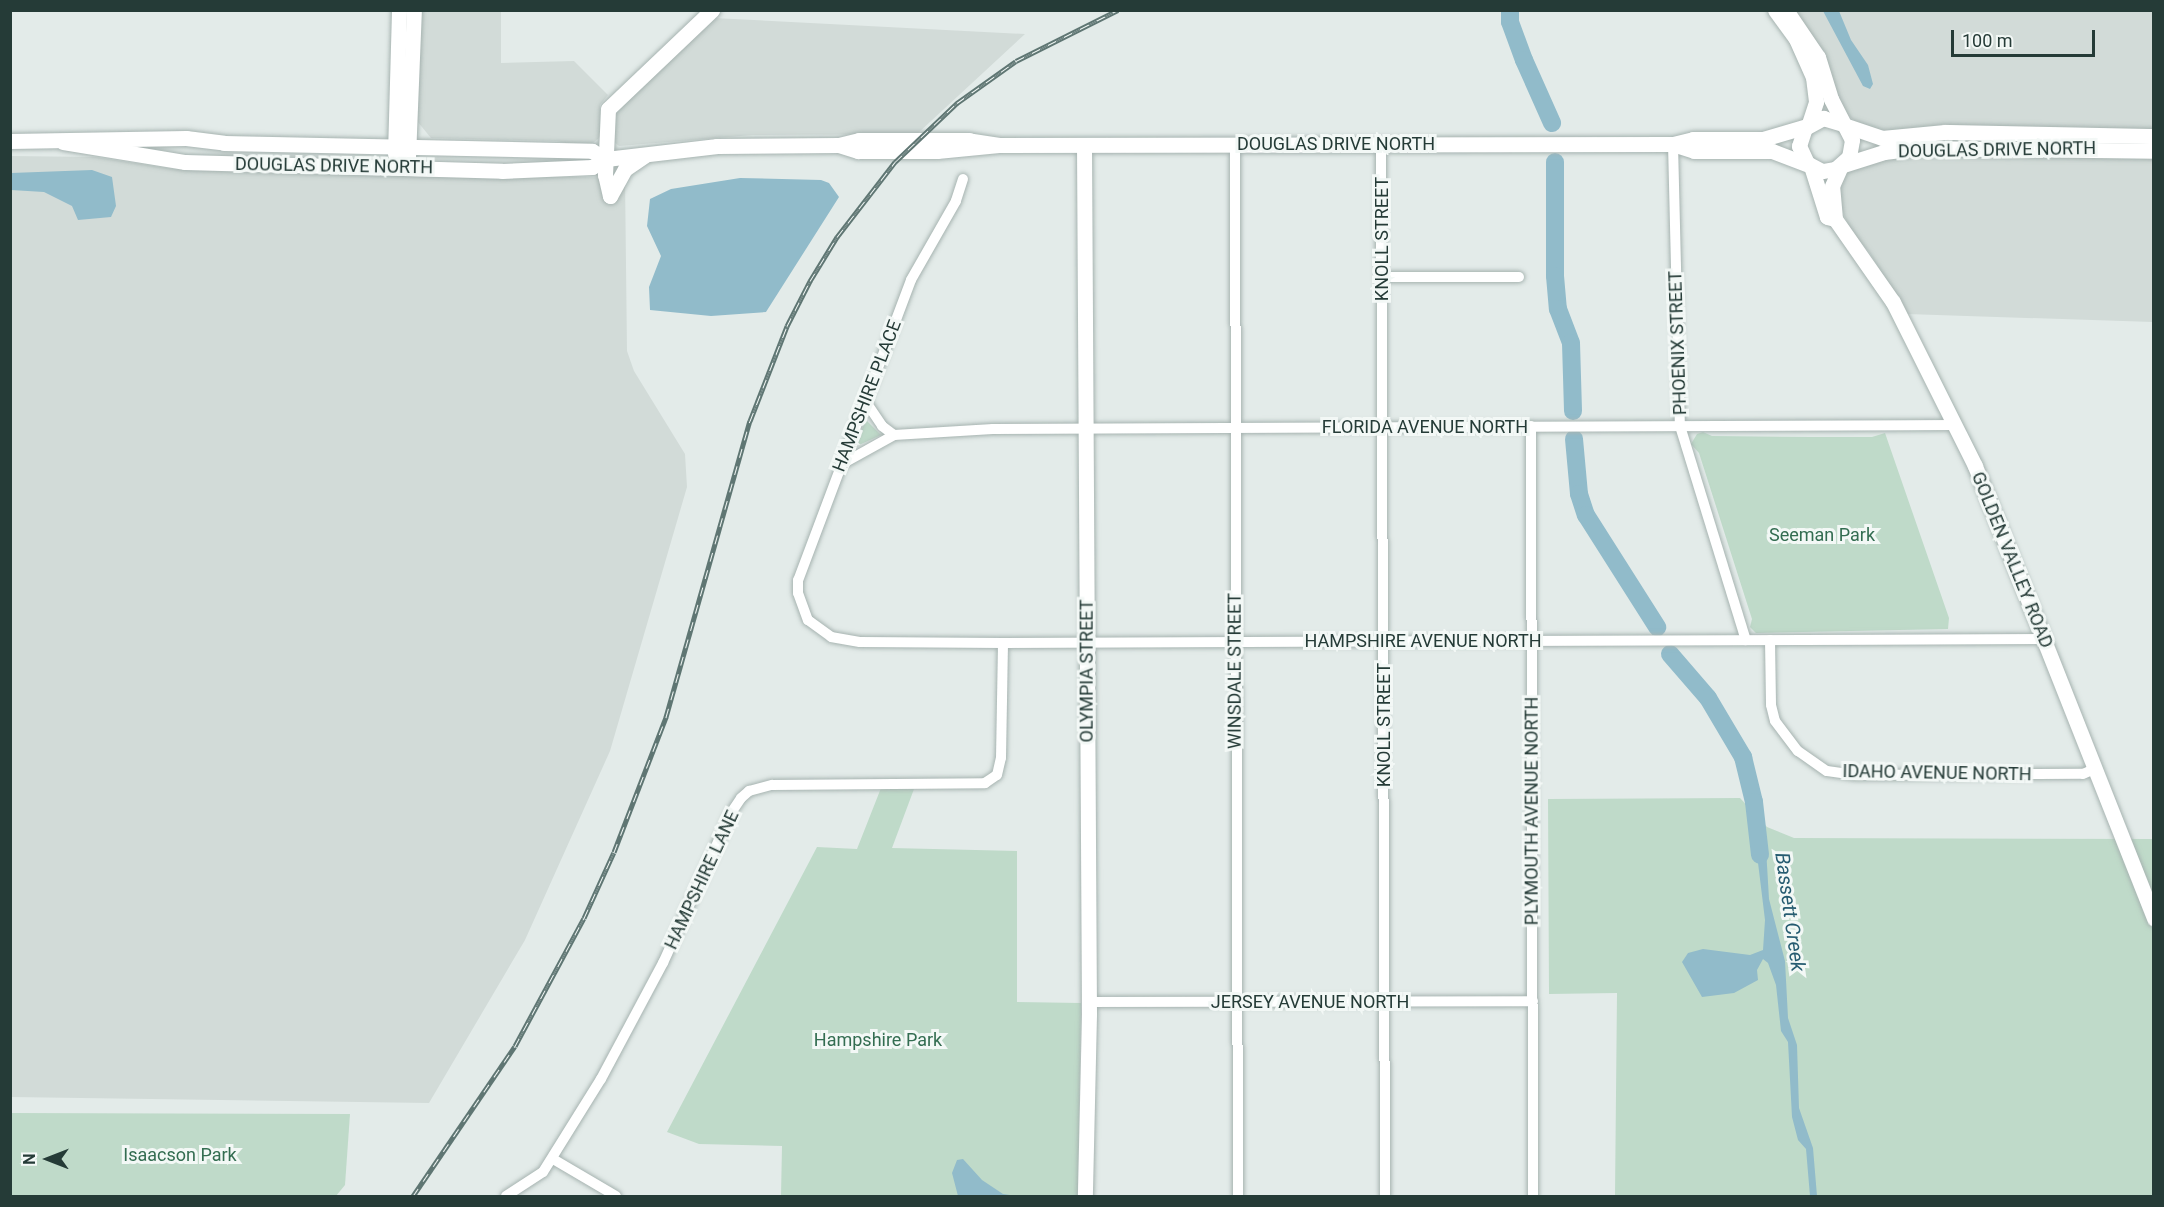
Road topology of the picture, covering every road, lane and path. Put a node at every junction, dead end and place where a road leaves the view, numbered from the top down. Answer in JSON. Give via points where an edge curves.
{"nodes":[{"id":1,"x":399,"y":10,"type":"edge"},
{"id":2,"x":414,"y":10,"type":"edge"},
{"id":3,"x":712,"y":10,"type":"edge"},
{"id":4,"x":1775,"y":10,"type":"edge"},
{"id":5,"x":1786,"y":10,"type":"edge"},
{"id":6,"x":1808,"y":125,"type":"junction"},
{"id":7,"x":1844,"y":125,"type":"junction"},
{"id":8,"x":2154,"y":136,"type":"edge"},
{"id":9,"x":10,"y":141,"type":"edge"},
{"id":10,"x":63,"y":142,"type":"junction"},
{"id":11,"x":1673,"y":144,"type":"junction"},
{"id":12,"x":1084,"y":145,"type":"junction"},
{"id":13,"x":1235,"y":145,"type":"junction"},
{"id":14,"x":1381,"y":145,"type":"junction"},
{"id":15,"x":402,"y":147,"type":"junction"},
{"id":16,"x":2154,"y":151,"type":"edge"},
{"id":17,"x":647,"y":154,"type":"junction"},
{"id":18,"x":606,"y":159,"type":"junction"},
{"id":19,"x":1810,"y":165,"type":"junction"},
{"id":20,"x":1842,"y":165,"type":"junction"},
{"id":21,"x":401,"y":167,"type":"junction"},
{"id":22,"x":963,"y":179,"type":"dead end"},
{"id":23,"x":1835,"y":219,"type":"junction"},
{"id":24,"x":1382,"y":277,"type":"junction"},
{"id":25,"x":1519,"y":277,"type":"dead end"},
{"id":26,"x":866,"y":402,"type":"junction"},
{"id":27,"x":1956,"y":425,"type":"junction"},
{"id":28,"x":1531,"y":426,"type":"junction"},
{"id":29,"x":1680,"y":426,"type":"junction"},
{"id":30,"x":1086,"y":427,"type":"junction"},
{"id":31,"x":1235,"y":427,"type":"junction"},
{"id":32,"x":1383,"y":427,"type":"junction"},
{"id":33,"x":894,"y":435,"type":"junction"},
{"id":34,"x":842,"y":464,"type":"junction"},
{"id":35,"x":808,"y":620,"type":"joint"},
{"id":36,"x":2044,"y":639,"type":"junction"},
{"id":37,"x":1746,"y":640,"type":"junction"},
{"id":38,"x":1770,"y":640,"type":"junction"},
{"id":39,"x":1383,"y":641,"type":"junction"},
{"id":40,"x":1532,"y":641,"type":"junction"},
{"id":41,"x":1086,"y":642,"type":"junction"},
{"id":42,"x":1235,"y":642,"type":"junction"},
{"id":43,"x":1003,"y":643,"type":"junction"},
{"id":44,"x":2092,"y":770,"type":"junction"},
{"id":45,"x":2154,"y":919,"type":"edge"},
{"id":46,"x":1533,"y":1001,"type":"junction"},
{"id":47,"x":1088,"y":1002,"type":"junction"},
{"id":48,"x":1237,"y":1002,"type":"junction"},
{"id":49,"x":1385,"y":1002,"type":"junction"},
{"id":50,"x":553,"y":1159,"type":"junction"},
{"id":51,"x":506,"y":1197,"type":"edge"},
{"id":52,"x":616,"y":1197,"type":"edge"},
{"id":53,"x":1085,"y":1197,"type":"edge"},
{"id":54,"x":1238,"y":1197,"type":"edge"},
{"id":55,"x":1385,"y":1197,"type":"edge"},
{"id":56,"x":1533,"y":1197,"type":"edge"}],
"edges":[{"from":1,"to":15,"type":"street"},
{"from":2,"to":15,"type":"street"},
{"from":3,"to":18,"type":"street","via":[[612,102],[606,116]]},
{"from":4,"to":6,"type":"street","via":[[1796,39],[1813,76],[1816,102]]},
{"from":5,"to":7,"type":"street","via":[[1818,57]]},
{"from":6,"to":7,"type":"street","via":[[1828,118]]},
{"from":6,"to":11,"type":"street","name":"DOUGLAS DRIVE NORTH","via":[[1763,139],[1693,139]]},
{"from":6,"to":19,"type":"street","via":[[1799,146]]},
{"from":7,"to":8,"type":"street","name":"DOUGLAS DRIVE NORTH","via":[[1882,138],[1945,132]]},
{"from":7,"to":20,"type":"street","via":[[1852,146]]},
{"from":9,"to":10,"type":"street","name":"DOUGLAS DRIVE NORTH"},
{"from":10,"to":15,"type":"street","name":"DOUGLAS DRIVE NORTH","via":[[97,137],[149,137]]},
{"from":10,"to":21,"type":"street","name":"DOUGLAS DRIVE NORTH","via":[[169,161]]},
{"from":11,"to":14,"type":"street","name":"DOUGLAS DRIVE NORTH"},
{"from":11,"to":19,"type":"street","name":"DOUGLAS DRIVE NORTH","via":[[1694,151],[1772,151]]},
{"from":11,"to":29,"type":"street","name":"PHOENIX STREET"},
{"from":12,"to":13,"type":"street","name":"DOUGLAS DRIVE NORTH"},
{"from":12,"to":17,"type":"street","name":"DOUGLAS DRIVE NORTH","via":[[859,140],[839,146],[727,146]]},
{"from":12,"to":30,"type":"street","name":"OLYMPIA STREET"},
{"from":13,"to":14,"type":"street","name":"DOUGLAS DRIVE NORTH"},
{"from":13,"to":31,"type":"street","name":"WINSDALE STREET"},
{"from":14,"to":24,"type":"street","name":"KNOLL STREET"},
{"from":15,"to":18,"type":"street","name":"DOUGLAS DRIVE NORTH","via":[[591,152]]},
{"from":15,"to":21,"type":"street"},
{"from":16,"to":20,"type":"street","name":"DOUGLAS DRIVE NORTH","via":[[1919,148],[1884,152]]},
{"from":17,"to":18,"type":"street","name":"DOUGLAS DRIVE NORTH"},
{"from":17,"to":18,"type":"street","via":[[625,169],[610,196]]},
{"from":18,"to":21,"type":"street","name":"DOUGLAS DRIVE NORTH","via":[[592,167],[568,169]]},
{"from":19,"to":20,"type":"street","via":[[1822,171]]},
{"from":19,"to":23,"type":"street","name":"GOLDEN VALLEY ROAD","via":[[1827,217]]},
{"from":20,"to":23,"type":"street","name":"GOLDEN VALLEY ROAD","via":[[1832,186]]},
{"from":22,"to":26,"type":"street","name":"HAMPSHIRE PLACE","via":[[956,201],[911,280]]},
{"from":23,"to":27,"type":"street","name":"GOLDEN VALLEY ROAD","via":[[1893,302]]},
{"from":24,"to":25,"type":"street"},
{"from":24,"to":32,"type":"street","name":"KNOLL STREET"},
{"from":26,"to":33,"type":"street","via":[[882,426]]},
{"from":26,"to":34,"type":"street","name":"HAMPSHIRE PLACE"},
{"from":27,"to":29,"type":"street","name":"FLORIDA AVENUE NORTH"},
{"from":27,"to":36,"type":"street","name":"GOLDEN VALLEY ROAD","via":[[1999,520]]},
{"from":28,"to":29,"type":"street","name":"FLORIDA AVENUE NORTH"},
{"from":28,"to":32,"type":"street","name":"FLORIDA AVENUE NORTH"},
{"from":28,"to":40,"type":"street","name":"PLYMOUTH AVENUE NORTH"},
{"from":29,"to":37,"type":"street","name":"PHOENIX STREET"},
{"from":30,"to":31,"type":"street","name":"FLORIDA AVENUE NORTH"},
{"from":30,"to":33,"type":"street","name":"FLORIDA AVENUE NORTH"},
{"from":30,"to":41,"type":"street","name":"OLYMPIA STREET"},
{"from":31,"to":32,"type":"street","name":"FLORIDA AVENUE NORTH"},
{"from":31,"to":42,"type":"street","name":"WINSDALE STREET"},
{"from":32,"to":39,"type":"street","name":"KNOLL STREET"},
{"from":33,"to":34,"type":"street","name":"FLORIDA AVENUE NORTH"},
{"from":34,"to":35,"type":"street","name":"HAMPSHIRE PLACE","via":[[798,580],[798,593]]},
{"from":35,"to":43,"type":"street","name":"HAMPSHIRE AVENUE NORTH","via":[[821,632],[844,641]]},
{"from":36,"to":38,"type":"street","name":"HAMPSHIRE AVENUE NORTH"},
{"from":36,"to":44,"type":"street","name":"GOLDEN VALLEY ROAD"},
{"from":37,"to":38,"type":"street","name":"HAMPSHIRE AVENUE NORTH"},
{"from":37,"to":40,"type":"street","name":"HAMPSHIRE AVENUE NORTH"},
{"from":38,"to":44,"type":"street","name":"IDAHO AVENUE NORTH","via":[[1771,705],[1775,721],[1798,751],[1827,771],[1865,775],[2083,774]]},
{"from":39,"to":40,"type":"street","name":"HAMPSHIRE AVENUE NORTH"},
{"from":39,"to":42,"type":"street","name":"HAMPSHIRE AVENUE NORTH"},
{"from":39,"to":49,"type":"street","name":"KNOLL STREET"},
{"from":40,"to":46,"type":"street","name":"PLYMOUTH AVENUE NORTH"},
{"from":41,"to":42,"type":"street","name":"HAMPSHIRE AVENUE NORTH"},
{"from":41,"to":43,"type":"street","name":"HAMPSHIRE AVENUE NORTH"},
{"from":41,"to":47,"type":"street","name":"OLYMPIA STREET"},
{"from":42,"to":48,"type":"street","name":"WINSDALE STREET"},
{"from":43,"to":50,"type":"street","name":"HAMPSHIRE LANE","via":[[1001,758],[997,775],[985,783],[772,784],[741,798],[663,963]]},
{"from":44,"to":45,"type":"street","name":"GOLDEN VALLEY ROAD"},
{"from":46,"to":49,"type":"street","name":"JERSEY AVENUE NORTH"},
{"from":46,"to":56,"type":"street","name":"PLYMOUTH AVENUE NORTH"},
{"from":47,"to":48,"type":"street","name":"JERSEY AVENUE NORTH"},
{"from":47,"to":53,"type":"street","name":"OLYMPIA STREET"},
{"from":48,"to":49,"type":"street","name":"JERSEY AVENUE NORTH"},
{"from":48,"to":54,"type":"street","name":"WINSDALE STREET"},
{"from":49,"to":55,"type":"street","name":"KNOLL STREET"},
{"from":50,"to":51,"type":"street","name":"HAMPSHIRE LANE","via":[[532,1182]]},
{"from":50,"to":52,"type":"street"}]}
